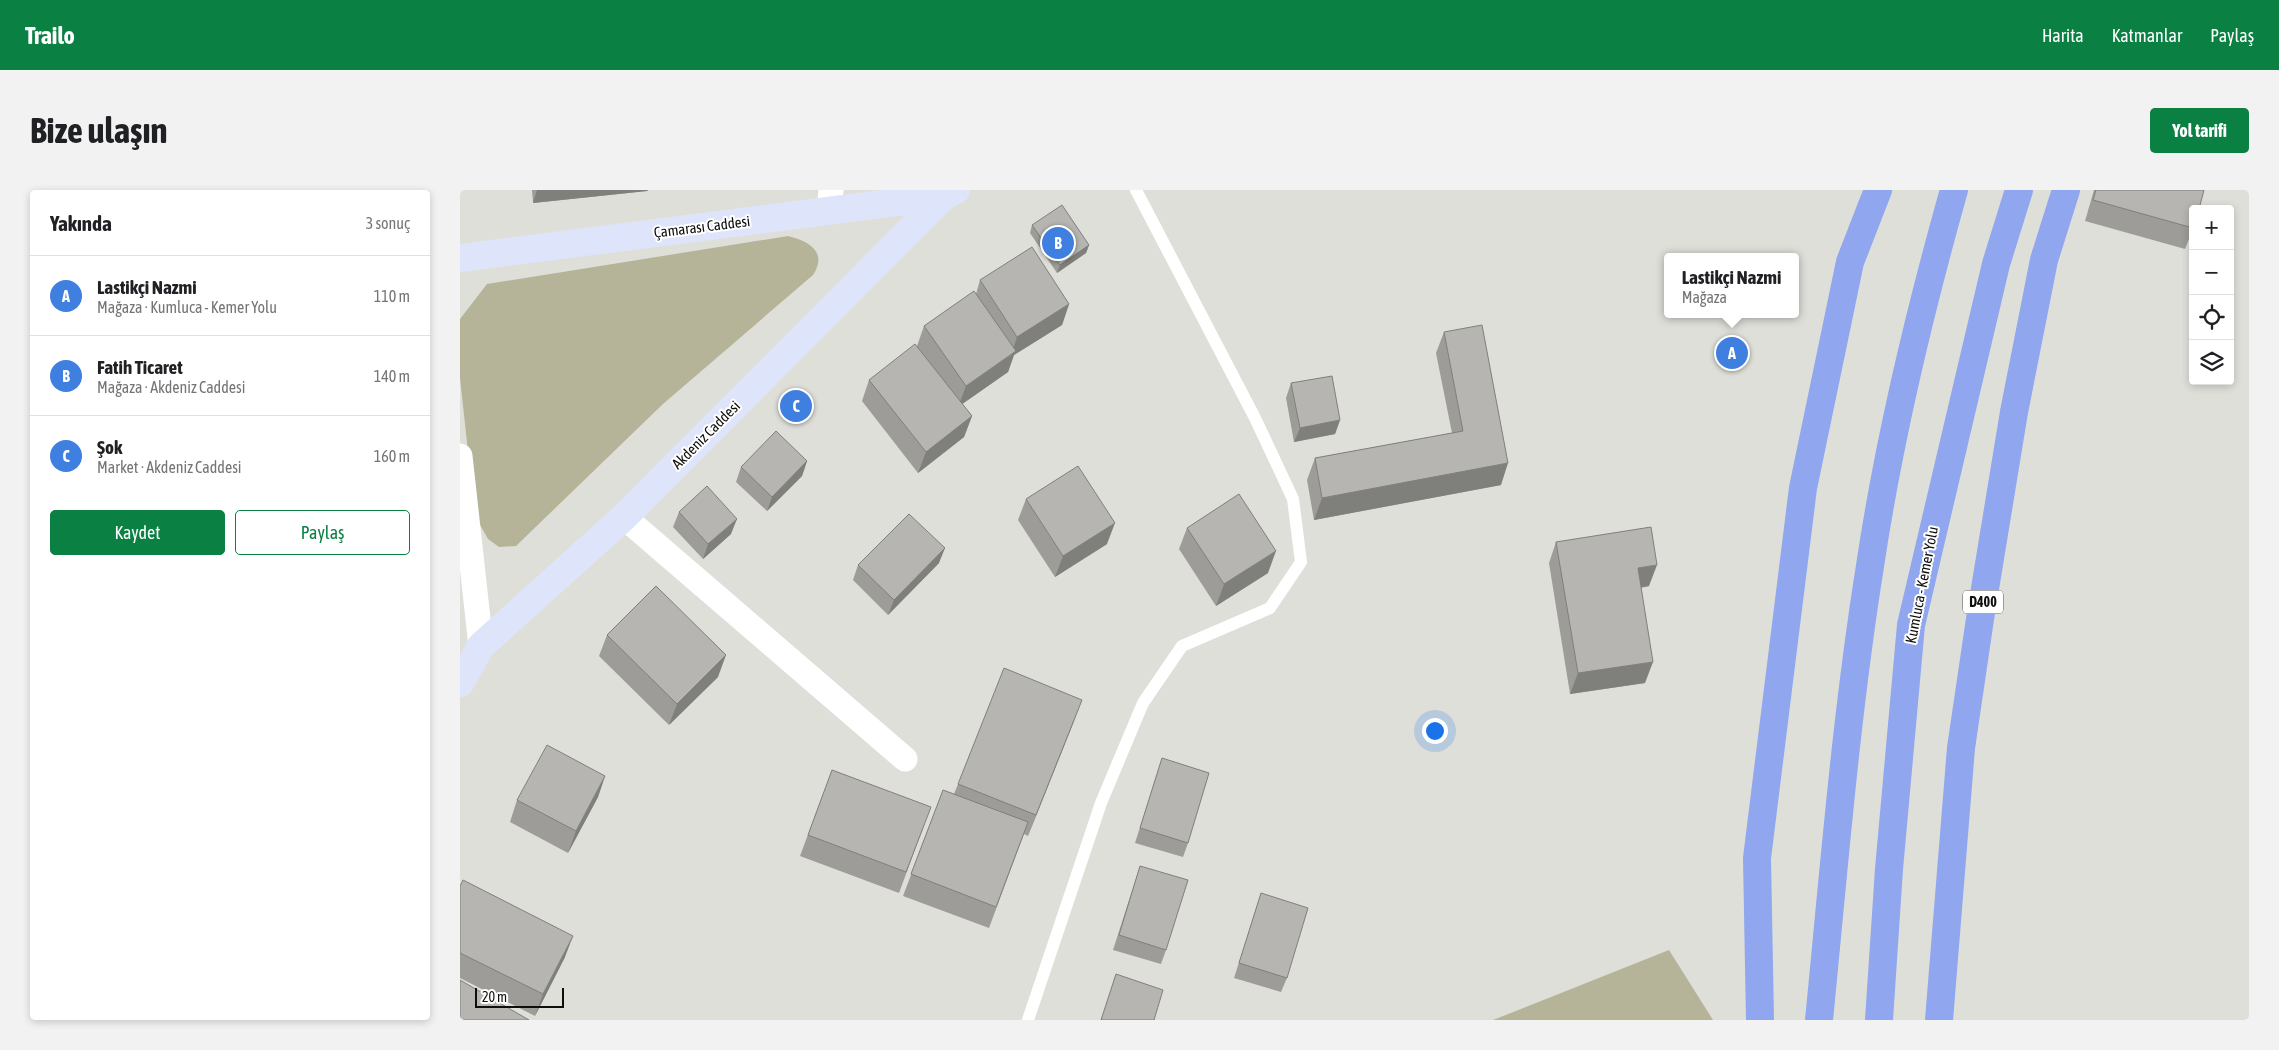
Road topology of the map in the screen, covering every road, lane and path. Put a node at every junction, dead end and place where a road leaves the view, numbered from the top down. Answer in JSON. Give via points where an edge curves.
{"nodes":[{"id":1,"x":1136,"y":190,"type":"edge"},
{"id":2,"x":1878,"y":190,"type":"edge"},
{"id":3,"x":1954,"y":190,"type":"edge"},
{"id":4,"x":2018,"y":190,"type":"edge"},
{"id":5,"x":2066,"y":190,"type":"edge"},
{"id":6,"x":950,"y":193,"type":"edge"},
{"id":7,"x":830,"y":200,"type":"edge"},
{"id":8,"x":460,"y":258,"type":"edge"},
{"id":9,"x":460,"y":456,"type":"edge"},
{"id":10,"x":624,"y":517,"type":"junction"},
{"id":11,"x":481,"y":646,"type":"junction"},
{"id":12,"x":460,"y":683,"type":"edge"},
{"id":13,"x":905,"y":759,"type":"dead end"},
{"id":14,"x":1028,"y":1020,"type":"edge"},
{"id":15,"x":1760,"y":1020,"type":"edge"},
{"id":16,"x":1819,"y":1020,"type":"edge"},
{"id":17,"x":1879,"y":1020,"type":"edge"},
{"id":18,"x":1939,"y":1020,"type":"edge"}],
"edges":[{"from":1,"to":14,"type":"lane","via":[[1256,418],[1293,499],[1301,562],[1270,608],[1182,646],[1143,703],[1102,803]]},
{"from":2,"to":15,"type":"highway","via":[[1850,262],[1803,488],[1757,858]]},
{"from":3,"to":16,"type":"highway","via":[[1900,402],[1870,565],[1841,788]]},
{"from":4,"to":17,"type":"highway","name":"Kumluca - Kemer Yolu","via":[[1996,264],[1911,625]]},
{"from":5,"to":18,"type":"highway","number":"D400","via":[[2044,260],[2014,412],[1960,748]]},
{"from":6,"to":7,"type":"street","name":"Çamarası Caddesi"},
{"from":6,"to":10,"type":"street","name":"Akdeniz Caddesi"},
{"from":7,"to":8,"type":"street","name":"Çamarası Caddesi"},
{"from":9,"to":11,"type":"street"},
{"from":10,"to":11,"type":"street","name":"Akdeniz Caddesi"},
{"from":10,"to":13,"type":"street"},
{"from":11,"to":12,"type":"street","name":"Akdeniz Caddesi"}]}
